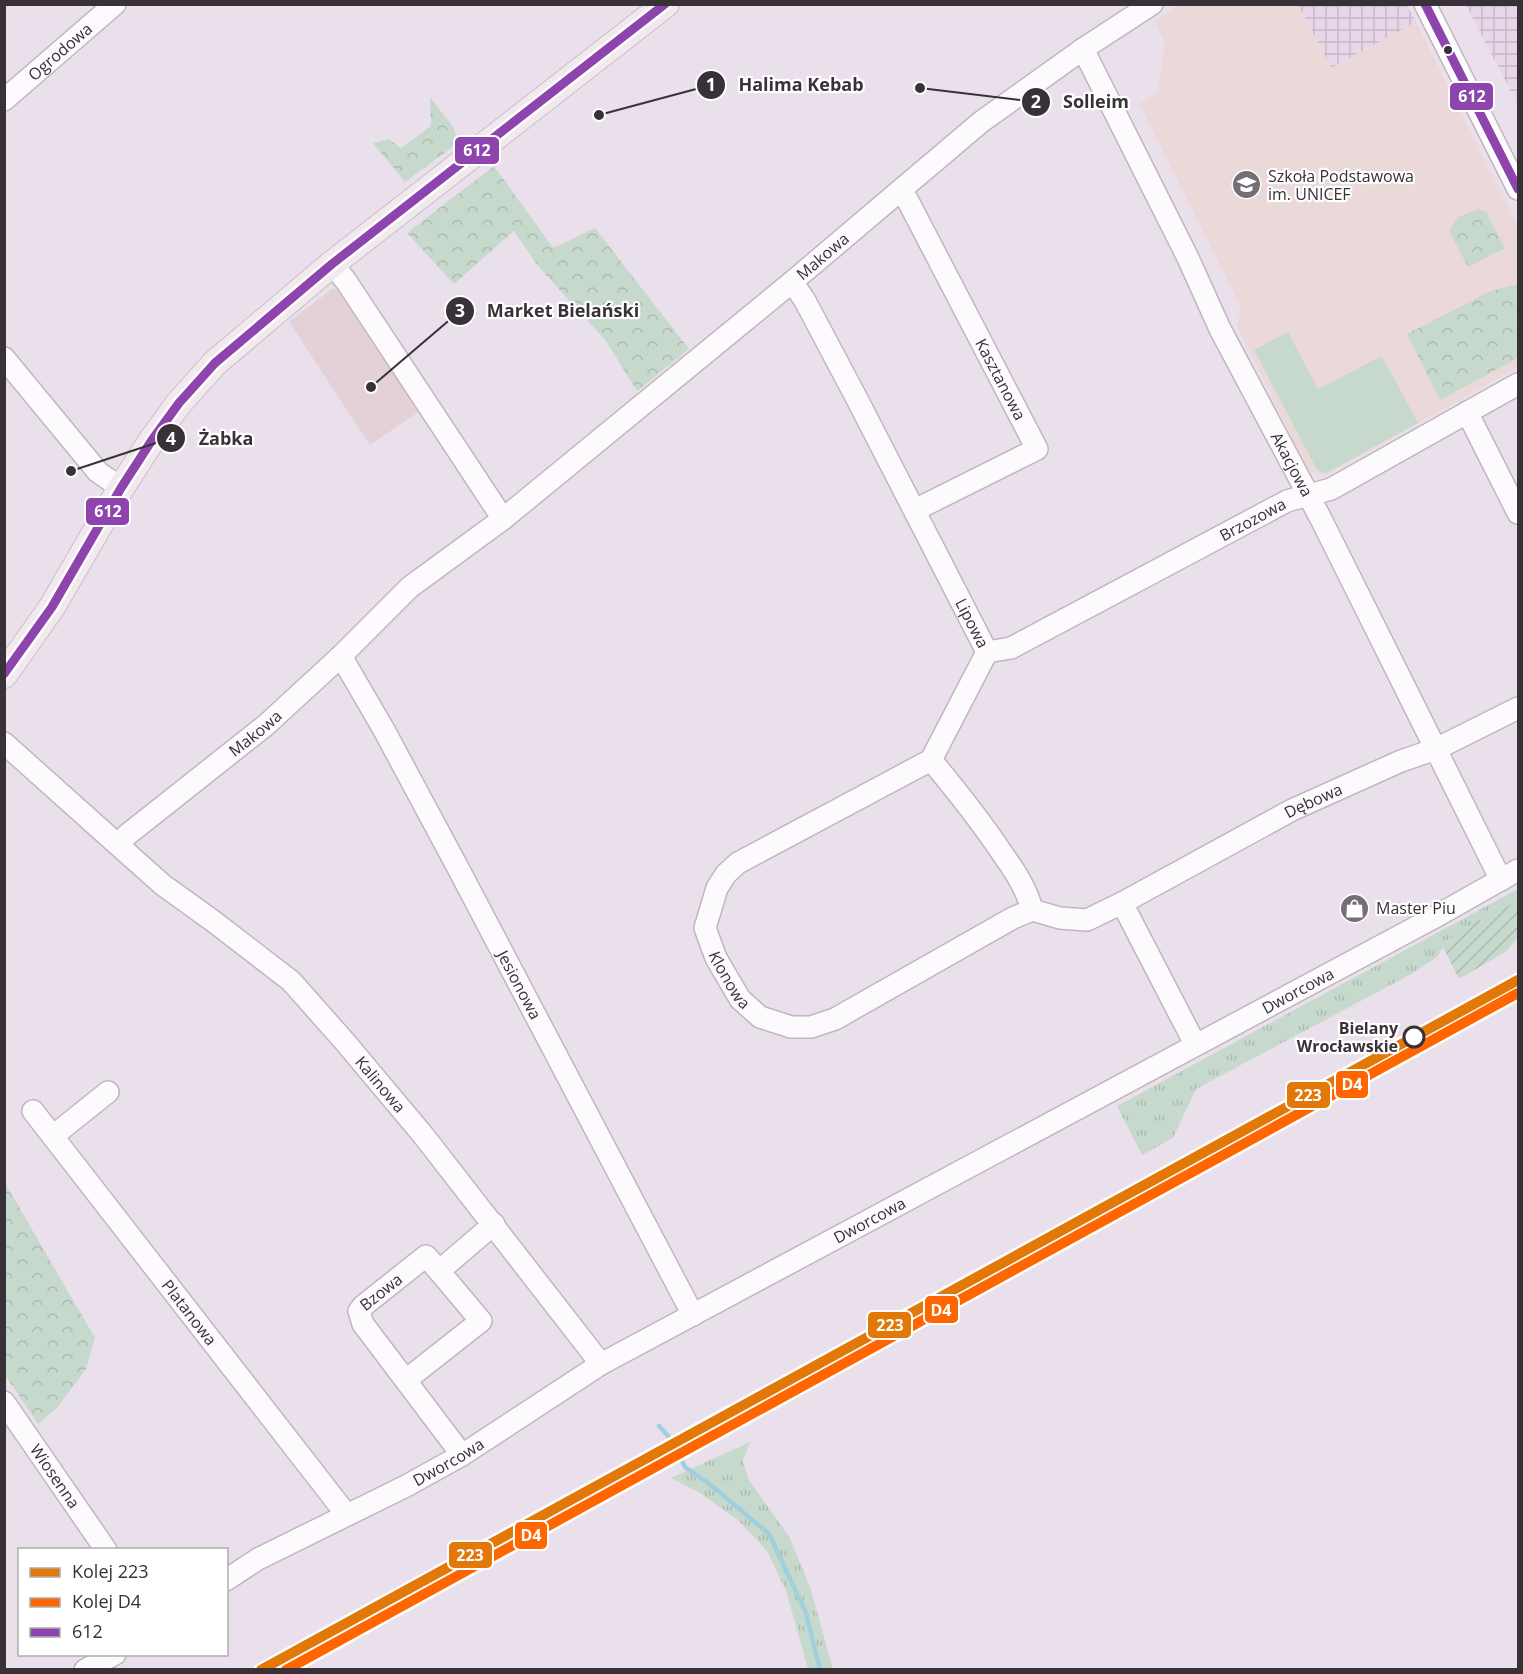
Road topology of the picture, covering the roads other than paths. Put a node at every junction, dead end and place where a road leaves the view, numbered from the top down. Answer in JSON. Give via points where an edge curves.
{"nodes":[{"id":1,"x":115,"y":4,"type":"edge"},
{"id":2,"x":1152,"y":4,"type":"edge"},
{"id":3,"x":1425,"y":4,"type":"edge"},
{"id":4,"x":658,"y":7,"type":"edge"},
{"id":5,"x":1083,"y":49,"type":"junction"},
{"id":6,"x":4,"y":100,"type":"edge"},
{"id":7,"x":1518,"y":189,"type":"edge"},
{"id":8,"x":901,"y":190,"type":"junction"},
{"id":9,"x":332,"y":264,"type":"junction"},
{"id":10,"x":792,"y":282,"type":"junction"},
{"id":11,"x":4,"y":358,"type":"edge"},
{"id":12,"x":1518,"y":384,"type":"edge"},
{"id":13,"x":1467,"y":412,"type":"junction"},
{"id":14,"x":121,"y":488,"type":"junction"},
{"id":15,"x":1307,"y":494,"type":"junction"},
{"id":16,"x":915,"y":510,"type":"junction"},
{"id":17,"x":1518,"y":513,"type":"edge"},
{"id":18,"x":503,"y":519,"type":"junction"},
{"id":19,"x":987,"y":652,"type":"junction"},
{"id":20,"x":340,"y":656,"type":"junction"},
{"id":21,"x":4,"y":675,"type":"edge"},
{"id":22,"x":1518,"y":708,"type":"edge"},
{"id":23,"x":4,"y":743,"type":"edge"},
{"id":24,"x":1436,"y":749,"type":"junction"},
{"id":25,"x":931,"y":760,"type":"junction"},
{"id":26,"x":118,"y":845,"type":"junction"},
{"id":27,"x":1510,"y":875,"type":"edge"},
{"id":28,"x":1118,"y":906,"type":"junction"},
{"id":29,"x":1032,"y":910,"type":"junction"},
{"id":30,"x":1195,"y":1044,"type":"junction"},
{"id":31,"x":108,"y":1092,"type":"dead end"},
{"id":32,"x":33,"y":1111,"type":"dead end"},
{"id":33,"x":53,"y":1136,"type":"junction"},
{"id":34,"x":494,"y":1224,"type":"junction"},
{"id":35,"x":439,"y":1271,"type":"junction"},
{"id":36,"x":693,"y":1316,"type":"junction"},
{"id":37,"x":601,"y":1364,"type":"junction"},
{"id":38,"x":406,"y":1380,"type":"junction"},
{"id":39,"x":4,"y":1402,"type":"edge"},
{"id":40,"x":462,"y":1455,"type":"junction"},
{"id":41,"x":346,"y":1514,"type":"junction"},
{"id":42,"x":105,"y":1548,"type":"edge"},
{"id":43,"x":228,"y":1579,"type":"edge"},
{"id":44,"x":111,"y":1656,"type":"edge"},
{"id":45,"x":85,"y":1670,"type":"edge"}],
"edges":[{"from":1,"to":6,"type":"street","name":"Ogrodowa"},
{"from":2,"to":5,"type":"street","name":"Makowa"},
{"from":3,"to":7,"type":"street"},
{"from":4,"to":9,"type":"main road"},
{"from":5,"to":8,"type":"street","name":"Makowa","via":[[981,122]]},
{"from":5,"to":15,"type":"street","name":"Akacjowa","via":[[1220,329]]},
{"from":8,"to":10,"type":"street","name":"Makowa"},
{"from":8,"to":16,"type":"street","name":"Kasztanowa","via":[[1037,449]]},
{"from":9,"to":14,"type":"main road","via":[[215,363],[179,403]]},
{"from":9,"to":18,"type":"street"},
{"from":10,"to":16,"type":"street","name":"Lipowa"},
{"from":10,"to":18,"type":"street","name":"Makowa"},
{"from":11,"to":14,"type":"street","via":[[98,472]]},
{"from":12,"to":13,"type":"street","name":"Brzozowa"},
{"from":13,"to":15,"type":"street","name":"Brzozowa","via":[[1331,489]]},
{"from":13,"to":17,"type":"street"},
{"from":14,"to":21,"type":"main road","via":[[52,607]]},
{"from":15,"to":19,"type":"street","name":"Brzozowa","via":[[1287,501],[1011,648]]},
{"from":15,"to":24,"type":"street","name":"Akacjowa"},
{"from":16,"to":19,"type":"street","name":"Lipowa"},
{"from":18,"to":20,"type":"street","name":"Makowa","via":[[410,587]]},
{"from":19,"to":25,"type":"street","name":"Lipowa"},
{"from":20,"to":26,"type":"street","name":"Makowa","via":[[266,725]]},
{"from":20,"to":36,"type":"street","name":"Jesionowa","via":[[464,878]]},
{"from":22,"to":24,"type":"street","name":"Dębowa"},
{"from":23,"to":26,"type":"street"},
{"from":24,"to":27,"type":"street","name":"Akacjowa"},
{"from":24,"to":28,"type":"street","name":"Dębowa","via":[[1292,810]]},
{"from":25,"to":29,"type":"street","via":[[975,813],[1010,865]]},
{"from":25,"to":29,"type":"street","name":"Klonowa","via":[[738,863],[726,874],[717,888],[705,928],[716,958],[740,999],[760,1017],[791,1027],[811,1027],[835,1019]]},
{"from":26,"to":34,"type":"street","name":"Kalinowa","via":[[163,885],[291,981]]},
{"from":27,"to":30,"type":"street","name":"Dworcowa"},
{"from":28,"to":29,"type":"street","via":[[1088,920]]},
{"from":28,"to":30,"type":"street"},
{"from":30,"to":36,"type":"street","name":"Dworcowa"},
{"from":31,"to":33,"type":"street"},
{"from":32,"to":33,"type":"street","name":"Platanowa"},
{"from":33,"to":41,"type":"street","name":"Platanowa"},
{"from":34,"to":35,"type":"street"},
{"from":34,"to":37,"type":"street","name":"Kalinowa"},
{"from":35,"to":38,"type":"street","name":"Bzowa","via":[[481,1321]]},
{"from":35,"to":38,"type":"street","name":"Bzowa","via":[[426,1256],[359,1311],[363,1324]]},
{"from":36,"to":37,"type":"street","name":"Dworcowa"},
{"from":37,"to":40,"type":"street","name":"Dworcowa"},
{"from":38,"to":40,"type":"street","name":"Bzowa"},
{"from":39,"to":42,"type":"street","name":"Wiosenna"},
{"from":40,"to":41,"type":"street","name":"Dworcowa"},
{"from":41,"to":43,"type":"street","name":"Dworcowa"},
{"from":44,"to":45,"type":"street"}]}
